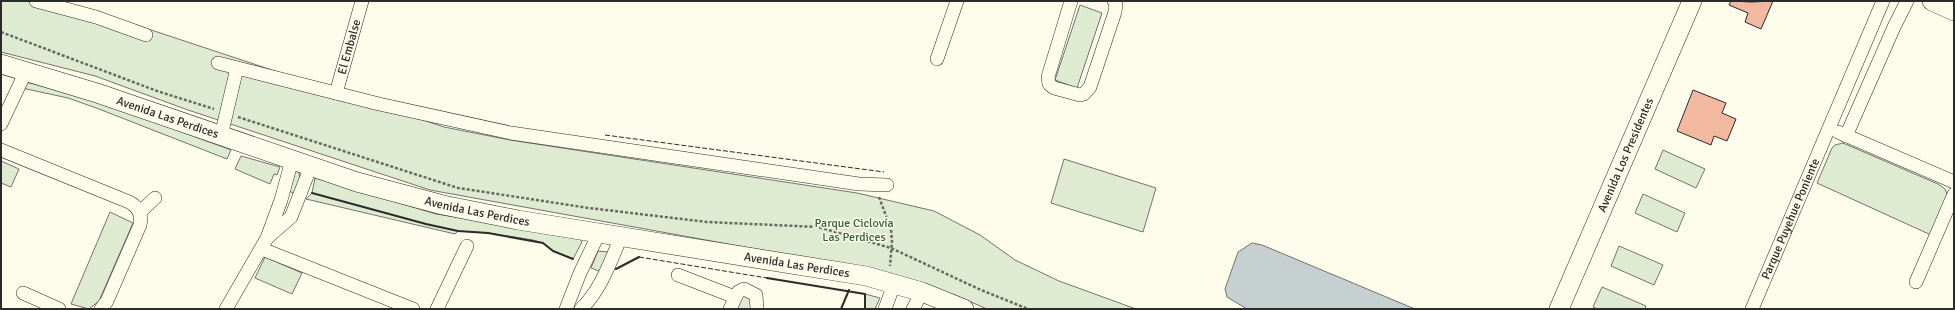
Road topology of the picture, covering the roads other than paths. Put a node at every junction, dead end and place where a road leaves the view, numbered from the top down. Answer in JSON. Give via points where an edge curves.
{"nodes":[{"id":1,"x":36,"y":1,"type":"edge"},
{"id":2,"x":362,"y":1,"type":"edge"},
{"id":3,"x":957,"y":1,"type":"edge"},
{"id":4,"x":1114,"y":1,"type":"edge"},
{"id":5,"x":1692,"y":1,"type":"edge"},
{"id":6,"x":1883,"y":1,"type":"edge"},
{"id":7,"x":1907,"y":1,"type":"edge"},
{"id":8,"x":1932,"y":1,"type":"edge"},
{"id":9,"x":1067,"y":2,"type":"edge"},
{"id":10,"x":1954,"y":11,"type":"edge"},
{"id":11,"x":146,"y":35,"type":"dead end"},
{"id":12,"x":937,"y":59,"type":"dead end"},
{"id":13,"x":218,"y":63,"type":"dead end"},
{"id":14,"x":2,"y":67,"type":"edge"},
{"id":15,"x":237,"y":68,"type":"junction"},
{"id":16,"x":26,"y":71,"type":"junction"},
{"id":17,"x":336,"y":93,"type":"junction"},
{"id":18,"x":1,"y":124,"type":"edge"},
{"id":19,"x":1830,"y":129,"type":"junction"},
{"id":20,"x":221,"y":136,"type":"junction"},
{"id":21,"x":1846,"y":136,"type":"junction"},
{"id":22,"x":1,"y":150,"type":"edge"},
{"id":23,"x":292,"y":160,"type":"junction"},
{"id":24,"x":311,"y":166,"type":"junction"},
{"id":25,"x":1954,"y":182,"type":"edge"},
{"id":26,"x":887,"y":185,"type":"dead end"},
{"id":27,"x":1954,"y":194,"type":"edge"},
{"id":28,"x":155,"y":198,"type":"dead end"},
{"id":29,"x":140,"y":212,"type":"junction"},
{"id":30,"x":599,"y":233,"type":"junction"},
{"id":31,"x":621,"y":237,"type":"junction"},
{"id":32,"x":265,"y":244,"type":"junction"},
{"id":33,"x":467,"y":246,"type":"dead end"},
{"id":34,"x":678,"y":275,"type":"dead end"},
{"id":35,"x":1916,"y":282,"type":"dead end"},
{"id":36,"x":894,"y":284,"type":"junction"},
{"id":37,"x":922,"y":292,"type":"junction"},
{"id":38,"x":23,"y":293,"type":"dead end"},
{"id":39,"x":735,"y":297,"type":"junction"},
{"id":40,"x":59,"y":309,"type":"edge"},
{"id":41,"x":101,"y":309,"type":"edge"},
{"id":42,"x":226,"y":309,"type":"edge"},
{"id":43,"x":413,"y":309,"type":"edge"},
{"id":44,"x":437,"y":309,"type":"edge"},
{"id":45,"x":566,"y":309,"type":"edge"},
{"id":46,"x":581,"y":309,"type":"edge"},
{"id":47,"x":730,"y":309,"type":"edge"},
{"id":48,"x":757,"y":309,"type":"edge"},
{"id":49,"x":885,"y":309,"type":"edge"},
{"id":50,"x":912,"y":309,"type":"edge"},
{"id":51,"x":964,"y":309,"type":"edge"},
{"id":52,"x":1559,"y":309,"type":"edge"},
{"id":53,"x":1752,"y":309,"type":"edge"}],
"edges":[{"from":1,"to":11,"type":"street","via":[[96,17]]},
{"from":2,"to":17,"type":"street","name":"El Embalse"},
{"from":3,"to":12,"type":"street"},
{"from":4,"to":9,"type":"street","via":[[1114,12],[1090,87],[1080,95],[1054,88],[1049,84],[1048,78]]},
{"from":5,"to":52,"type":"street","name":"Avenida Los Presidentes"},
{"from":6,"to":19,"type":"street","name":"Parque Puyehue Poniente"},
{"from":7,"to":21,"type":"street"},
{"from":8,"to":10,"type":"street"},
{"from":13,"to":15,"type":"street"},
{"from":14,"to":16,"type":"street","name":"Avenida Las Perdices"},
{"from":15,"to":17,"type":"street"},
{"from":15,"to":20,"type":"street"},
{"from":16,"to":18,"type":"street"},
{"from":16,"to":20,"type":"street","name":"Avenida Las Perdices"},
{"from":17,"to":26,"type":"street","via":[[511,133]]},
{"from":19,"to":21,"type":"street"},
{"from":19,"to":53,"type":"street","name":"Parque Puyehue Poniente"},
{"from":20,"to":23,"type":"street","name":"Avenida Las Perdices"},
{"from":21,"to":25,"type":"street"},
{"from":22,"to":29,"type":"street","via":[[129,202]]},
{"from":23,"to":24,"type":"street","name":"Avenida Las Perdices"},
{"from":23,"to":32,"type":"street"},
{"from":24,"to":30,"type":"street","name":"Avenida Las Perdices","via":[[403,196]]},
{"from":24,"to":32,"type":"street","via":[[291,217]]},
{"from":27,"to":35,"type":"street"},
{"from":28,"to":29,"type":"street"},
{"from":29,"to":41,"type":"street","via":[[140,225],[107,301]]},
{"from":30,"to":31,"type":"street","name":"Avenida Las Perdices"},
{"from":30,"to":45,"type":"street"},
{"from":31,"to":36,"type":"street","name":"Avenida Las Perdices","via":[[837,271]]},
{"from":31,"to":46,"type":"street","via":[[601,281]]},
{"from":32,"to":42,"type":"street"},
{"from":32,"to":43,"type":"street"},
{"from":33,"to":44,"type":"street"},
{"from":34,"to":39,"type":"street"},
{"from":36,"to":37,"type":"street","name":"Avenida Las Perdices"},
{"from":36,"to":49,"type":"street"},
{"from":37,"to":50,"type":"street"},
{"from":37,"to":51,"type":"street","name":"Avenida Las Perdices"},
{"from":38,"to":40,"type":"street"},
{"from":39,"to":47,"type":"street"},
{"from":39,"to":48,"type":"street","via":[[744,289],[756,295]]}]}
